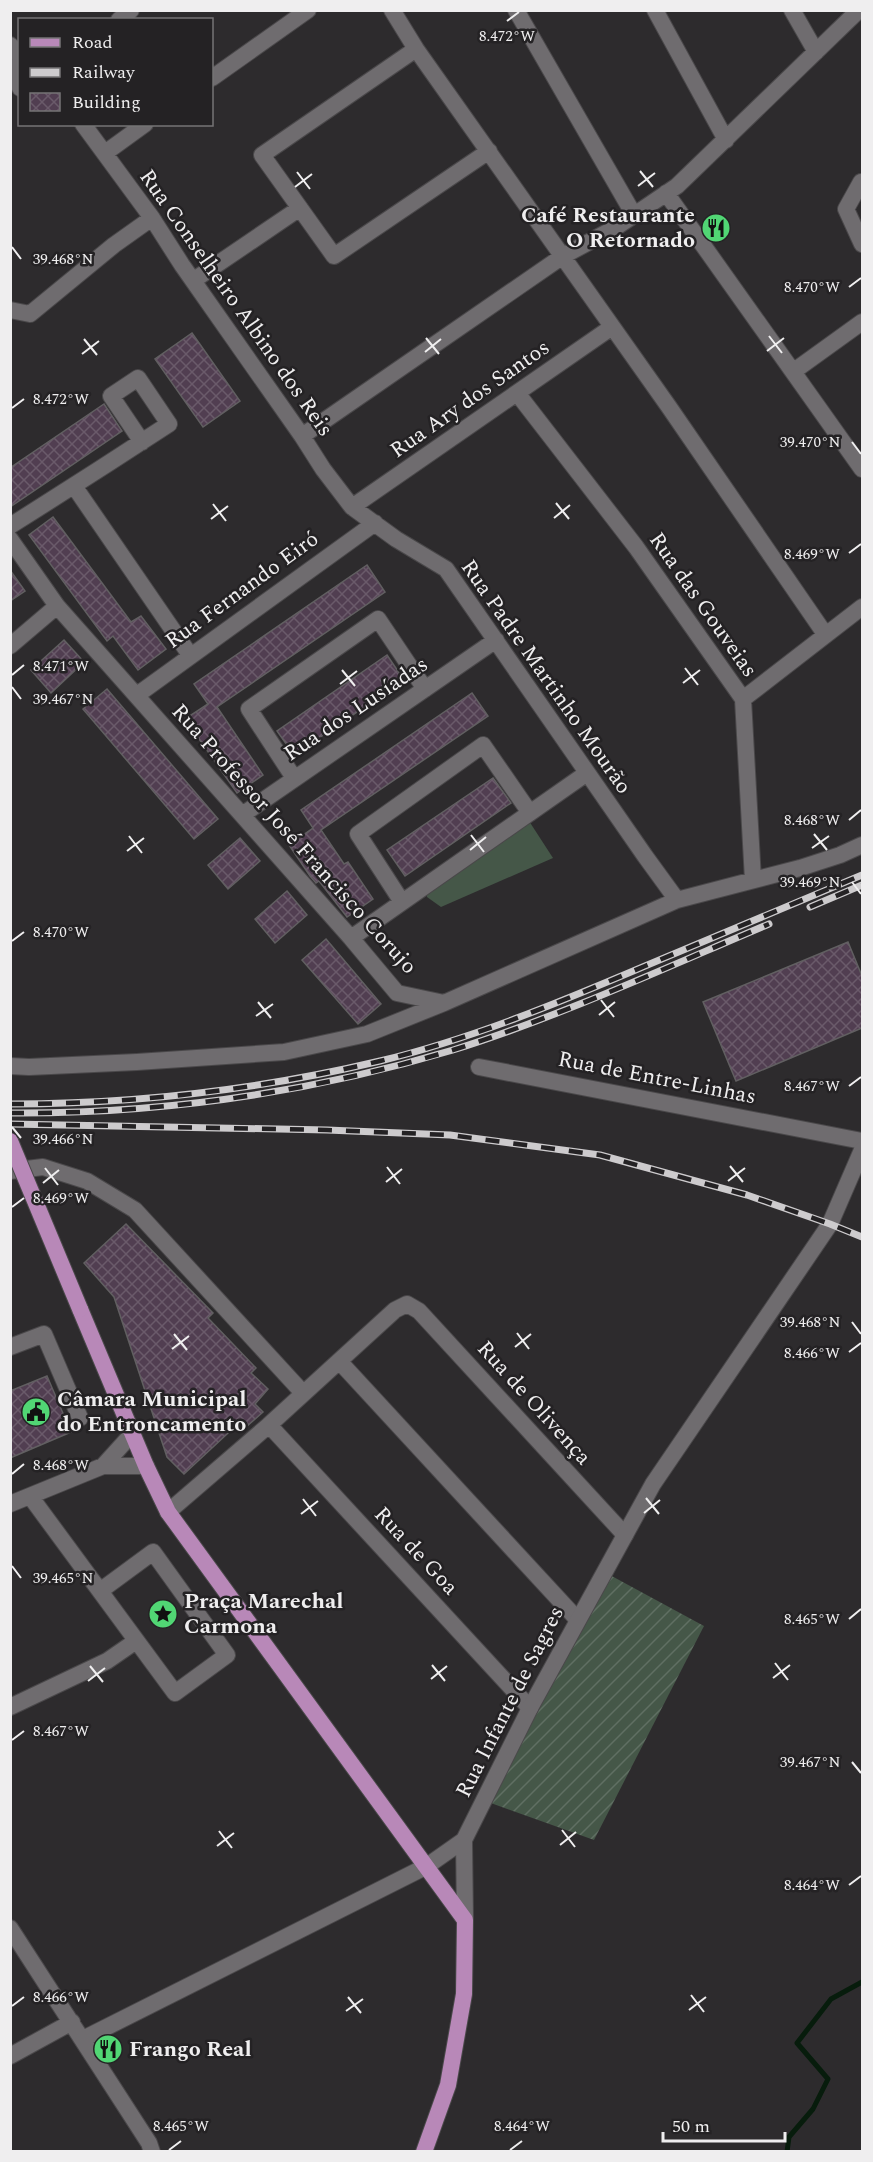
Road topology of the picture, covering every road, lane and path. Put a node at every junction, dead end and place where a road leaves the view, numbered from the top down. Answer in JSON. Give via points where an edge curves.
{"nodes":[{"id":1,"x":308,"y":10,"type":"edge"},
{"id":2,"x":392,"y":10,"type":"edge"},
{"id":3,"x":516,"y":10,"type":"edge"},
{"id":4,"x":655,"y":10,"type":"edge"},
{"id":5,"x":792,"y":10,"type":"edge"},
{"id":6,"x":860,"y":10,"type":"edge"},
{"id":7,"x":417,"y":49,"type":"junction"},
{"id":8,"x":816,"y":52,"type":"junction"},
{"id":9,"x":18,"y":67,"type":"edge"},
{"id":10,"x":213,"y":77,"type":"edge"},
{"id":11,"x":18,"y":85,"type":"edge"},
{"id":12,"x":85,"y":126,"type":"edge"},
{"id":13,"x":142,"y":126,"type":"edge"},
{"id":14,"x":726,"y":140,"type":"junction"},
{"id":15,"x":489,"y":151,"type":"junction"},
{"id":16,"x":105,"y":153,"type":"junction"},
{"id":17,"x":862,"y":181,"type":"edge"},
{"id":18,"x":666,"y":193,"type":"junction"},
{"id":19,"x":300,"y":208,"type":"junction"},
{"id":20,"x":634,"y":215,"type":"junction"},
{"id":21,"x":152,"y":218,"type":"junction"},
{"id":22,"x":862,"y":244,"type":"edge"},
{"id":23,"x":563,"y":256,"type":"junction"},
{"id":24,"x":194,"y":280,"type":"junction"},
{"id":25,"x":10,"y":310,"type":"edge"},
{"id":26,"x":862,"y":322,"type":"edge"},
{"id":27,"x":612,"y":327,"type":"junction"},
{"id":28,"x":794,"y":371,"type":"junction"},
{"id":29,"x":517,"y":393,"type":"junction"},
{"id":30,"x":302,"y":436,"type":"junction"},
{"id":31,"x":142,"y":442,"type":"dead end"},
{"id":32,"x":862,"y":469,"type":"edge"},
{"id":33,"x":74,"y":486,"type":"junction"},
{"id":34,"x":352,"y":507,"type":"junction"},
{"id":35,"x":375,"y":523,"type":"junction"},
{"id":36,"x":10,"y":526,"type":"edge"},
{"id":37,"x":10,"y":538,"type":"edge"},
{"id":38,"x":57,"y":606,"type":"junction"},
{"id":39,"x":862,"y":607,"type":"edge"},
{"id":40,"x":825,"y":634,"type":"junction"},
{"id":41,"x":496,"y":640,"type":"junction"},
{"id":42,"x":10,"y":646,"type":"edge"},
{"id":43,"x":190,"y":655,"type":"junction"},
{"id":44,"x":425,"y":689,"type":"junction"},
{"id":45,"x":136,"y":695,"type":"junction"},
{"id":46,"x":742,"y":699,"type":"junction"},
{"id":47,"x":587,"y":773,"type":"junction"},
{"id":48,"x":294,"y":778,"type":"junction"},
{"id":49,"x":530,"y":813,"type":"junction"},
{"id":50,"x":242,"y":814,"type":"junction"},
{"id":51,"x":862,"y":845,"type":"edge"},
{"id":52,"x":753,"y":880,"type":"junction"},
{"id":53,"x":677,"y":900,"type":"junction"},
{"id":54,"x":402,"y":902,"type":"junction"},
{"id":55,"x":351,"y":938,"type":"junction"},
{"id":56,"x":444,"y":1003,"type":"junction"},
{"id":57,"x":10,"y":1066,"type":"edge"},
{"id":58,"x":479,"y":1067,"type":"dead end"},
{"id":59,"x":10,"y":1141,"type":"edge"},
{"id":60,"x":862,"y":1141,"type":"edge"},
{"id":61,"x":862,"y":1150,"type":"edge"},
{"id":62,"x":10,"y":1171,"type":"edge"},
{"id":63,"x":10,"y":1347,"type":"edge"},
{"id":64,"x":339,"y":1361,"type":"junction"},
{"id":65,"x":303,"y":1393,"type":"junction"},
{"id":66,"x":80,"y":1418,"type":"dead end"},
{"id":67,"x":269,"y":1425,"type":"junction"},
{"id":68,"x":132,"y":1434,"type":"junction"},
{"id":69,"x":103,"y":1466,"type":"junction"},
{"id":70,"x":146,"y":1466,"type":"junction"},
{"id":71,"x":30,"y":1496,"type":"junction"},
{"id":72,"x":10,"y":1503,"type":"edge"},
{"id":73,"x":168,"y":1512,"type":"junction"},
{"id":74,"x":625,"y":1535,"type":"junction"},
{"id":75,"x":100,"y":1591,"type":"junction"},
{"id":76,"x":577,"y":1619,"type":"junction"},
{"id":77,"x":136,"y":1641,"type":"junction"},
{"id":78,"x":10,"y":1707,"type":"edge"},
{"id":79,"x":530,"y":1708,"type":"junction"},
{"id":80,"x":464,"y":1840,"type":"junction"},
{"id":81,"x":428,"y":1866,"type":"junction"},
{"id":82,"x":465,"y":1920,"type":"junction"},
{"id":83,"x":10,"y":1929,"type":"edge"},
{"id":84,"x":72,"y":2022,"type":"junction"},
{"id":85,"x":83,"y":2039,"type":"junction"},
{"id":86,"x":10,"y":2056,"type":"edge"},
{"id":87,"x":152,"y":2151,"type":"edge"},
{"id":88,"x":424,"y":2151,"type":"edge"}],
"edges":[{"from":1,"to":10,"type":"street"},
{"from":2,"to":7,"type":"street"},
{"from":3,"to":20,"type":"street"},
{"from":4,"to":14,"type":"street"},
{"from":5,"to":8,"type":"street"},
{"from":6,"to":8,"type":"street"},
{"from":7,"to":15,"type":"street"},
{"from":7,"to":19,"type":"street","via":[[261,155]]},
{"from":8,"to":14,"type":"street"},
{"from":9,"to":11,"type":"street"},
{"from":12,"to":16,"type":"street","name":"Rua Conselheiro Albino dos Reis"},
{"from":13,"to":16,"type":"street"},
{"from":14,"to":18,"type":"street"},
{"from":15,"to":19,"type":"street","via":[[334,256]]},
{"from":15,"to":23,"type":"street"},
{"from":16,"to":21,"type":"street","name":"Rua Conselheiro Albino dos Reis"},
{"from":17,"to":22,"type":"street","via":[[846,209]]},
{"from":18,"to":20,"type":"street"},
{"from":18,"to":28,"type":"street"},
{"from":19,"to":24,"type":"street"},
{"from":20,"to":23,"type":"street"},
{"from":21,"to":24,"type":"street","name":"Rua Conselheiro Albino dos Reis"},
{"from":21,"to":25,"type":"street","via":[[30,314]]},
{"from":23,"to":27,"type":"street"},
{"from":23,"to":30,"type":"street"},
{"from":24,"to":30,"type":"street","name":"Rua Conselheiro Albino dos Reis"},
{"from":26,"to":28,"type":"street"},
{"from":27,"to":29,"type":"street","name":"Rua Ary dos Santos"},
{"from":27,"to":40,"type":"street"},
{"from":28,"to":32,"type":"street"},
{"from":29,"to":34,"type":"street","name":"Rua Ary dos Santos"},
{"from":29,"to":46,"type":"street","name":"Rua das Gouveias","via":[[636,547]]},
{"from":30,"to":34,"type":"street","name":"Rua Conselheiro Albino dos Reis"},
{"from":31,"to":33,"type":"street"},
{"from":33,"to":36,"type":"street"},
{"from":33,"to":43,"type":"street"},
{"from":34,"to":35,"type":"street","name":"Rua Padre Martinho Mourão"},
{"from":35,"to":41,"type":"street","name":"Rua Padre Martinho Mourão","via":[[446,569]]},
{"from":35,"to":43,"type":"street","name":"Rua Fernando Eiró"},
{"from":37,"to":38,"type":"street","name":"Rua Professor José Francisco Corujo"},
{"from":38,"to":42,"type":"street"},
{"from":38,"to":45,"type":"street","name":"Rua Professor José Francisco Corujo"},
{"from":39,"to":40,"type":"street"},
{"from":40,"to":46,"type":"street"},
{"from":41,"to":44,"type":"street","name":"Rua dos Lusíadas"},
{"from":41,"to":47,"type":"street","name":"Rua Padre Martinho Mourão"},
{"from":43,"to":45,"type":"street","name":"Rua Fernando Eiró"},
{"from":44,"to":48,"type":"street","name":"Rua dos Lusíadas"},
{"from":44,"to":48,"type":"street","via":[[378,619],[249,709]]},
{"from":45,"to":50,"type":"street","name":"Rua Professor José Francisco Corujo"},
{"from":46,"to":52,"type":"street","name":"Rua das Gouveias"},
{"from":47,"to":49,"type":"street"},
{"from":47,"to":53,"type":"street","name":"Rua Padre Martinho Mourão"},
{"from":48,"to":50,"type":"street","name":"Rua dos Lusíadas"},
{"from":49,"to":54,"type":"street"},
{"from":49,"to":54,"type":"street","via":[[483,745],[358,834]]},
{"from":50,"to":55,"type":"street","name":"Rua Professor José Francisco Corujo"},
{"from":51,"to":52,"type":"street"},
{"from":52,"to":53,"type":"street"},
{"from":53,"to":56,"type":"street"},
{"from":54,"to":55,"type":"street"},
{"from":55,"to":56,"type":"street","name":"Rua Professor José Francisco Corujo","via":[[397,993]]},
{"from":56,"to":57,"type":"street","via":[[367,1034],[284,1052]]},
{"from":58,"to":60,"type":"street","name":"Rua de Entre-Linhas"},
{"from":59,"to":68,"type":"main road","bridge":true},
{"from":61,"to":74,"type":"street","name":"Rua Infante de Sagres","via":[[830,1224],[653,1484]]},
{"from":62,"to":65,"type":"street","via":[[43,1167],[87,1180],[135,1210]]},
{"from":63,"to":66,"type":"street","via":[[44,1334]]},
{"from":64,"to":65,"type":"street"},
{"from":64,"to":74,"type":"street","name":"Rua de Olivença","via":[[395,1310],[407,1304],[419,1311]]},
{"from":64,"to":76,"type":"street"},
{"from":65,"to":67,"type":"street"},
{"from":67,"to":73,"type":"street"},
{"from":67,"to":79,"type":"street","name":"Rua de Goa"},
{"from":68,"to":69,"type":"street"},
{"from":68,"to":70,"type":"main road"},
{"from":69,"to":70,"type":"street"},
{"from":69,"to":71,"type":"street"},
{"from":70,"to":73,"type":"main road"},
{"from":71,"to":72,"type":"street"},
{"from":71,"to":75,"type":"street"},
{"from":73,"to":81,"type":"main road"},
{"from":74,"to":76,"type":"street","name":"Rua Infante de Sagres"},
{"from":75,"to":77,"type":"street"},
{"from":75,"to":77,"type":"street","via":[[153,1552],[227,1655],[175,1693]]},
{"from":76,"to":79,"type":"street","name":"Rua Infante de Sagres"},
{"from":77,"to":78,"type":"street","via":[[107,1661]]},
{"from":79,"to":80,"type":"street","name":"Rua Infante de Sagres"},
{"from":80,"to":81,"type":"street","name":"Rua Infante de Sagres"},
{"from":80,"to":82,"type":"street"},
{"from":81,"to":82,"type":"main road"},
{"from":81,"to":85,"type":"street","name":"Rua Infante de Sagres"},
{"from":82,"to":88,"type":"main road","via":[[464,1994],[448,2085]]},
{"from":83,"to":84,"type":"street"},
{"from":84,"to":85,"type":"street"},
{"from":84,"to":86,"type":"street"},
{"from":85,"to":87,"type":"street"}]}
